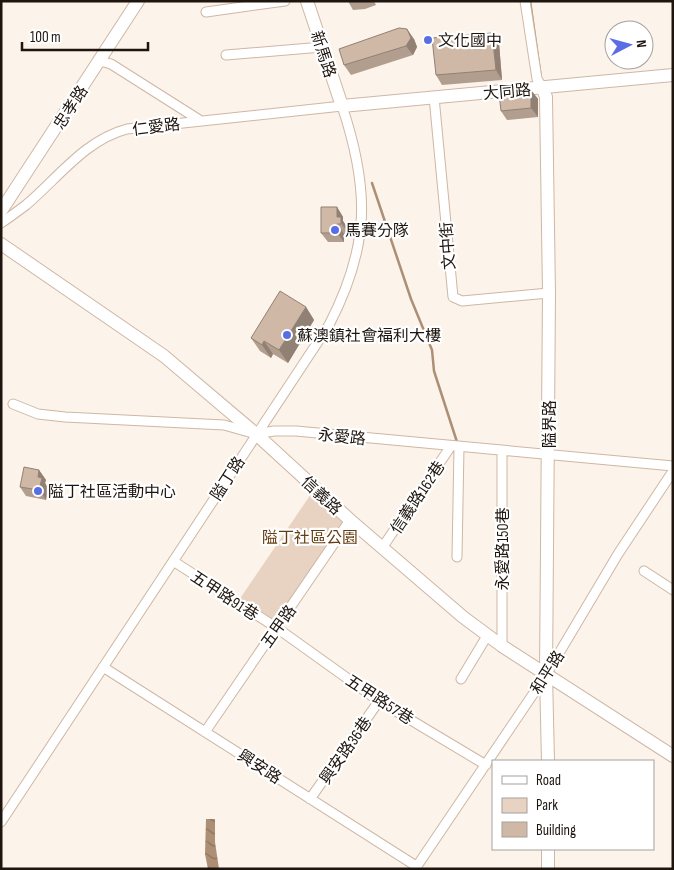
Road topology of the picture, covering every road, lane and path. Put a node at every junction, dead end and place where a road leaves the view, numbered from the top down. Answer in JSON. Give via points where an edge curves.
{"nodes":[{"id":1,"x":138,"y":1,"type":"edge"},
{"id":2,"x":285,"y":1,"type":"edge"},
{"id":3,"x":307,"y":1,"type":"edge"},
{"id":4,"x":526,"y":1,"type":"edge"},
{"id":5,"x":206,"y":12,"type":"dead end"},
{"id":6,"x":322,"y":47,"type":"junction"},
{"id":7,"x":226,"y":55,"type":"dead end"},
{"id":8,"x":100,"y":61,"type":"junction"},
{"id":9,"x":673,"y":75,"type":"edge"},
{"id":10,"x":542,"y":87,"type":"junction"},
{"id":11,"x":434,"y":97,"type":"junction"},
{"id":12,"x":342,"y":106,"type":"junction"},
{"id":13,"x":201,"y":121,"type":"junction"},
{"id":14,"x":1,"y":211,"type":"edge"},
{"id":15,"x":1,"y":223,"type":"edge"},
{"id":16,"x":1,"y":244,"type":"edge"},
{"id":17,"x":549,"y":293,"type":"junction"},
{"id":18,"x":13,"y":404,"type":"dead end"},
{"id":19,"x":256,"y":434,"type":"junction"},
{"id":20,"x":455,"y":447,"type":"junction"},
{"id":21,"x":502,"y":452,"type":"junction"},
{"id":22,"x":549,"y":456,"type":"junction"},
{"id":23,"x":673,"y":466,"type":"edge"},
{"id":24,"x":673,"y":471,"type":"edge"},
{"id":25,"x":350,"y":520,"type":"junction"},
{"id":26,"x":382,"y":548,"type":"junction"},
{"id":27,"x":457,"y":557,"type":"dead end"},
{"id":28,"x":173,"y":561,"type":"junction"},
{"id":29,"x":644,"y":571,"type":"dead end"},
{"id":30,"x":673,"y":590,"type":"edge"},
{"id":31,"x":277,"y":628,"type":"junction"},
{"id":32,"x":487,"y":636,"type":"junction"},
{"id":33,"x":502,"y":646,"type":"junction"},
{"id":34,"x":104,"y":667,"type":"junction"},
{"id":35,"x":546,"y":676,"type":"junction"},
{"id":36,"x":461,"y":679,"type":"dead end"},
{"id":37,"x":379,"y":701,"type":"junction"},
{"id":38,"x":205,"y":732,"type":"junction"},
{"id":39,"x":673,"y":756,"type":"edge"},
{"id":40,"x":548,"y":760,"type":"edge"},
{"id":41,"x":486,"y":766,"type":"junction"},
{"id":42,"x":310,"y":798,"type":"junction"},
{"id":43,"x":1,"y":822,"type":"edge"},
{"id":44,"x":548,"y":850,"type":"edge"},
{"id":45,"x":416,"y":867,"type":"edge"},
{"id":46,"x":548,"y":869,"type":"edge"}],
"edges":[{"from":1,"to":8,"type":"street","name":"忠孝路"},
{"from":2,"to":5,"type":"street"},
{"from":3,"to":6,"type":"street","name":"新馬路"},
{"from":4,"to":10,"type":"street"},
{"from":6,"to":7,"type":"street"},
{"from":6,"to":12,"type":"street","name":"新馬路"},
{"from":8,"to":13,"type":"street","via":[[111,64]]},
{"from":8,"to":14,"type":"street","name":"忠孝路"},
{"from":9,"to":10,"type":"street","name":"大同路"},
{"from":10,"to":11,"type":"street","name":"大同路"},
{"from":10,"to":17,"type":"street","name":"隘界路","via":[[546,97]]},
{"from":11,"to":12,"type":"street","name":"大同路"},
{"from":11,"to":17,"type":"street","name":"文中街","via":[[452,297],[462,301]]},
{"from":12,"to":13,"type":"street","name":"仁愛路"},
{"from":12,"to":19,"type":"street","name":"隘丁路","via":[[362,186],[360,236],[353,269],[329,325]]},
{"from":13,"to":15,"type":"street","name":"仁愛路","via":[[127,129],[107,136],[82,153]]},
{"from":16,"to":19,"type":"street","name":"信義路","via":[[164,356]]},
{"from":17,"to":22,"type":"street","name":"隘界路"},
{"from":18,"to":19,"type":"street","name":"永愛路","via":[[38,414],[224,426]]},
{"from":19,"to":20,"type":"street","name":"永愛路","via":[[296,431]]},
{"from":19,"to":25,"type":"street","name":"信義路"},
{"from":19,"to":28,"type":"street","name":"隘丁路"},
{"from":20,"to":21,"type":"street","name":"永愛路"},
{"from":20,"to":26,"type":"street","name":"信義路162巷"},
{"from":20,"to":27,"type":"street"},
{"from":21,"to":22,"type":"street","name":"永愛路"},
{"from":21,"to":33,"type":"street","name":"永愛路150巷"},
{"from":22,"to":23,"type":"street","name":"永愛路"},
{"from":22,"to":35,"type":"street","name":"隘界路"},
{"from":24,"to":35,"type":"street","name":"和平路","via":[[618,554]]},
{"from":25,"to":26,"type":"street","name":"信義路"},
{"from":25,"to":31,"type":"street","name":"五甲路"},
{"from":26,"to":32,"type":"street","name":"信義路"},
{"from":28,"to":31,"type":"street","name":"五甲路91巷"},
{"from":28,"to":34,"type":"street","name":"隘丁路"},
{"from":29,"to":30,"type":"street"},
{"from":31,"to":37,"type":"street","name":"五甲路57巷"},
{"from":31,"to":38,"type":"street","name":"五甲路"},
{"from":32,"to":33,"type":"street","name":"信義路"},
{"from":32,"to":36,"type":"street"},
{"from":33,"to":35,"type":"street","name":"信義路"},
{"from":34,"to":38,"type":"street","name":"興安路"},
{"from":34,"to":43,"type":"street","name":"隘丁路"},
{"from":35,"to":39,"type":"street","name":"信義路"},
{"from":35,"to":40,"type":"street","name":"隘界路"},
{"from":35,"to":41,"type":"street","name":"和平路"},
{"from":37,"to":41,"type":"street","name":"五甲路57巷"},
{"from":37,"to":42,"type":"street","name":"興安路36巷"},
{"from":38,"to":42,"type":"street","name":"興安路"},
{"from":41,"to":45,"type":"street","name":"和平路"},
{"from":42,"to":45,"type":"street","name":"興安路"},
{"from":44,"to":46,"type":"street"}]}
